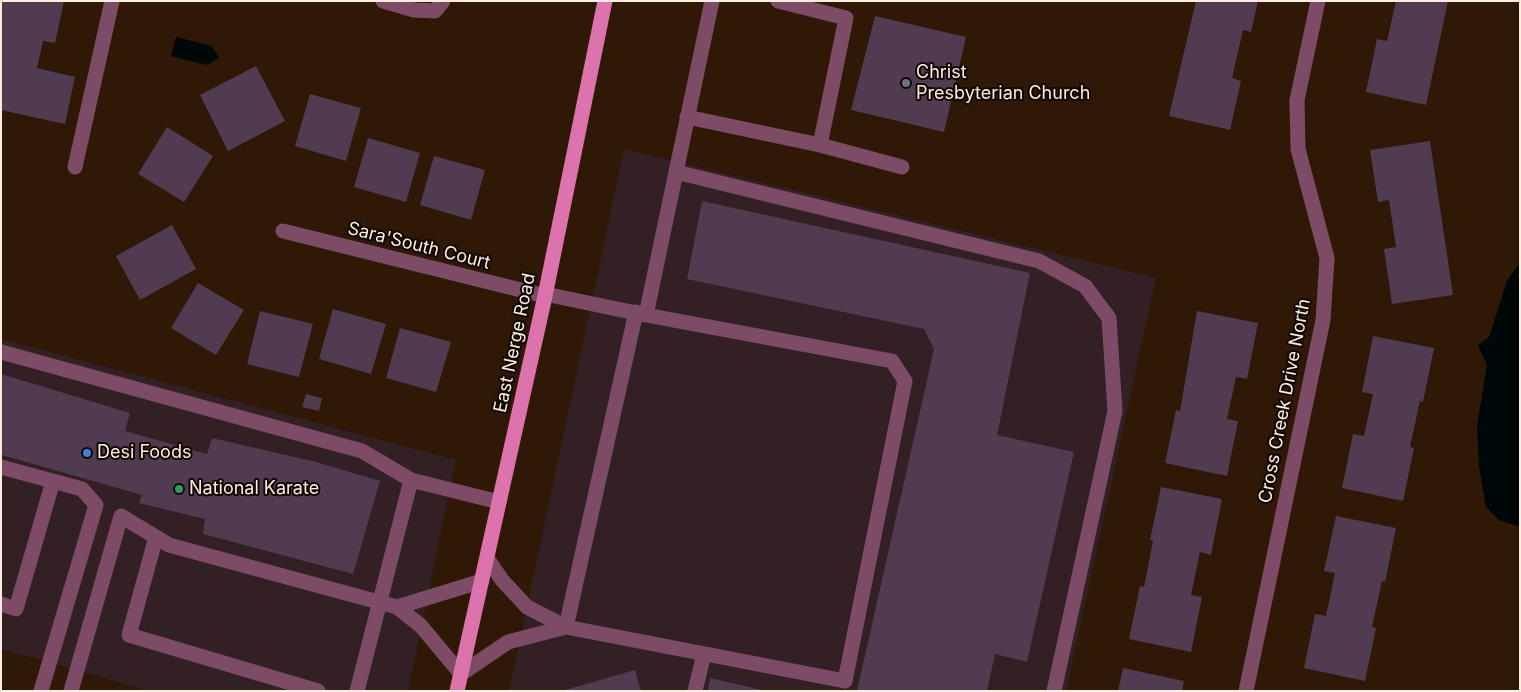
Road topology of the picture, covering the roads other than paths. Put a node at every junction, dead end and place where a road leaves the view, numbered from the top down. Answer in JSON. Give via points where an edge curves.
{"nodes":[{"id":1,"x":112,"y":1,"type":"edge"},
{"id":2,"x":383,"y":1,"type":"edge"},
{"id":3,"x":443,"y":1,"type":"edge"},
{"id":4,"x":605,"y":1,"type":"edge"},
{"id":5,"x":712,"y":1,"type":"edge"},
{"id":6,"x":778,"y":1,"type":"edge"},
{"id":7,"x":1318,"y":1,"type":"edge"},
{"id":8,"x":687,"y":117,"type":"junction"},
{"id":9,"x":820,"y":145,"type":"junction"},
{"id":10,"x":75,"y":167,"type":"dead end"},
{"id":11,"x":902,"y":167,"type":"dead end"},
{"id":12,"x":676,"y":172,"type":"junction"},
{"id":13,"x":283,"y":231,"type":"dead end"},
{"id":14,"x":545,"y":295,"type":"junction"},
{"id":15,"x":641,"y":314,"type":"junction"},
{"id":16,"x":1,"y":352,"type":"edge"},
{"id":17,"x":1,"y":467,"type":"edge"},
{"id":18,"x":411,"y":480,"type":"junction"},
{"id":19,"x":53,"y":481,"type":"junction"},
{"id":20,"x":499,"y":502,"type":"junction"},
{"id":21,"x":156,"y":537,"type":"junction"},
{"id":22,"x":487,"y":558,"type":"junction"},
{"id":23,"x":482,"y":581,"type":"junction"},
{"id":24,"x":381,"y":602,"type":"junction"},
{"id":25,"x":1,"y":604,"type":"edge"},
{"id":26,"x":397,"y":607,"type":"junction"},
{"id":27,"x":566,"y":627,"type":"junction"},
{"id":28,"x":704,"y":654,"type":"junction"},
{"id":29,"x":461,"y":674,"type":"junction"},
{"id":30,"x":41,"y":691,"type":"edge"},
{"id":31,"x":71,"y":691,"type":"edge"},
{"id":32,"x":318,"y":691,"type":"edge"},
{"id":33,"x":357,"y":691,"type":"edge"},
{"id":34,"x":457,"y":691,"type":"edge"},
{"id":35,"x":695,"y":691,"type":"edge"},
{"id":36,"x":1054,"y":691,"type":"edge"},
{"id":37,"x":1246,"y":691,"type":"edge"}],
"edges":[{"from":1,"to":10,"type":"street"},
{"from":2,"to":3,"type":"street","via":[[414,10],[435,11]]},
{"from":4,"to":14,"type":"main road","name":"East Nerge Road"},
{"from":5,"to":8,"type":"street"},
{"from":6,"to":9,"type":"street","via":[[846,18]]},
{"from":7,"to":37,"type":"street","name":"Cross Creek Drive North","via":[[1296,100],[1298,149],[1327,258],[1322,320]]},
{"from":8,"to":9,"type":"street"},
{"from":8,"to":12,"type":"street"},
{"from":9,"to":11,"type":"street"},
{"from":12,"to":15,"type":"street"},
{"from":12,"to":36,"type":"street","via":[[1039,261],[1085,286],[1109,318],[1115,411]]},
{"from":13,"to":14,"type":"street","name":"Sara'South Court"},
{"from":14,"to":15,"type":"street","name":"Sara'South Court"},
{"from":14,"to":20,"type":"main road","name":"East Nerge Road"},
{"from":15,"to":27,"type":"street"},
{"from":15,"to":28,"type":"street","name":"Sara'South Court","via":[[892,361],[905,381],[845,681]]},
{"from":16,"to":18,"type":"street","via":[[362,451]]},
{"from":17,"to":19,"type":"street"},
{"from":18,"to":20,"type":"street"},
{"from":18,"to":24,"type":"street"},
{"from":19,"to":25,"type":"street","via":[[16,609]]},
{"from":19,"to":30,"type":"street","via":[[82,489],[96,505]]},
{"from":20,"to":22,"type":"main road","name":"East Nerge Road"},
{"from":21,"to":24,"type":"street","via":[[169,545]]},
{"from":21,"to":31,"type":"street","via":[[121,516]]},
{"from":21,"to":32,"type":"street","via":[[129,635]]},
{"from":22,"to":23,"type":"main road","name":"East Nerge Road"},
{"from":22,"to":27,"type":"street","via":[[526,607]]},
{"from":23,"to":26,"type":"street"},
{"from":23,"to":29,"type":"main road","name":"East Nerge Road"},
{"from":24,"to":26,"type":"street"},
{"from":24,"to":33,"type":"street"},
{"from":26,"to":29,"type":"street","via":[[421,626]]},
{"from":27,"to":28,"type":"street"},
{"from":27,"to":29,"type":"street","via":[[508,642]]},
{"from":28,"to":35,"type":"street"},
{"from":29,"to":34,"type":"main road","name":"East Nerge Road"}]}
